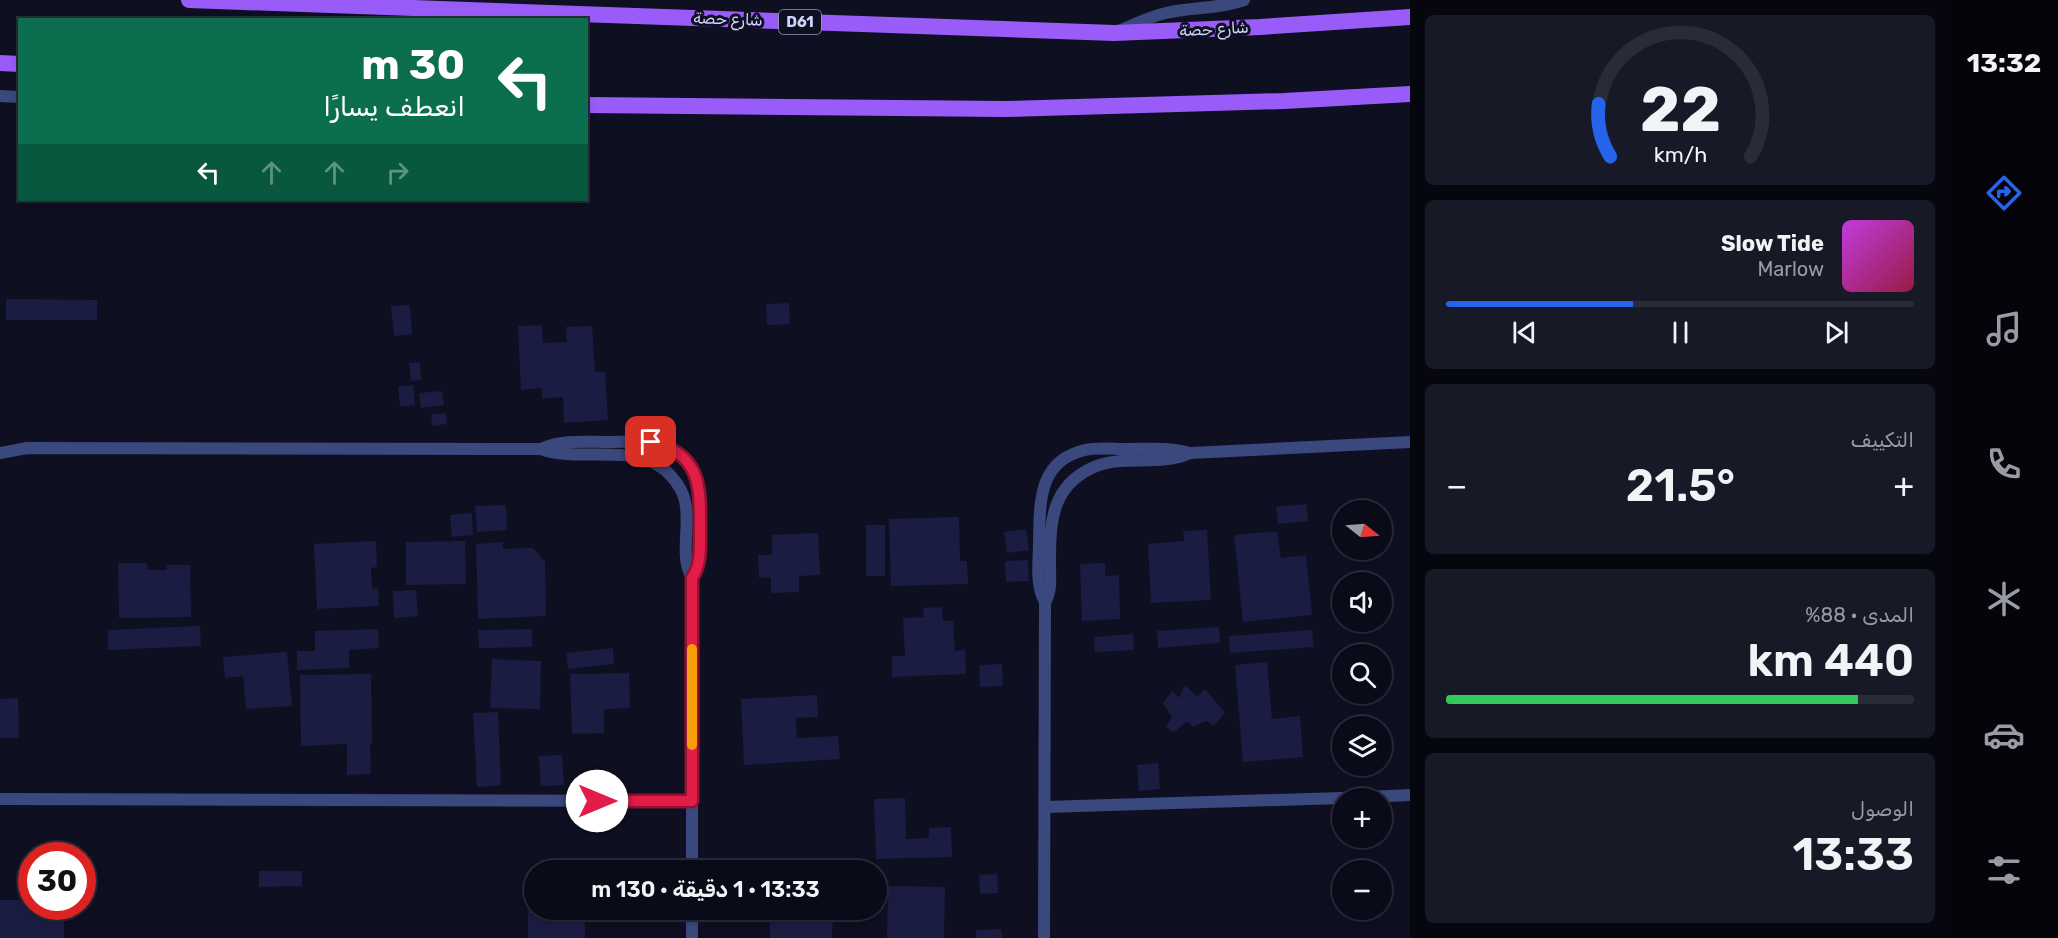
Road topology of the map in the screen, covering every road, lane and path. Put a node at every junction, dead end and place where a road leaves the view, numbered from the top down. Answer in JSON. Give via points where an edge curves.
{"nodes":[{"id":1,"x":189,"y":0,"type":"edge"},
{"id":2,"x":1245,"y":0,"type":"edge"},
{"id":3,"x":1410,"y":17,"type":"edge"},
{"id":4,"x":1114,"y":33,"type":"junction"},
{"id":5,"x":0,"y":63,"type":"edge"},
{"id":6,"x":18,"y":64,"type":"edge"},
{"id":7,"x":1410,"y":94,"type":"edge"},
{"id":8,"x":0,"y":96,"type":"edge"},
{"id":9,"x":18,"y":98,"type":"edge"},
{"id":10,"x":588,"y":105,"type":"edge"},
{"id":11,"x":1410,"y":442,"type":"edge"},
{"id":12,"x":541,"y":449,"type":"junction"},
{"id":13,"x":0,"y":453,"type":"edge"},
{"id":14,"x":1190,"y":453,"type":"junction"},
{"id":15,"x":692,"y":578,"type":"junction"},
{"id":16,"x":1045,"y":602,"type":"junction"},
{"id":17,"x":1410,"y":795,"type":"edge"},
{"id":18,"x":1392,"y":796,"type":"edge"},
{"id":19,"x":1332,"y":798,"type":"edge"},
{"id":20,"x":0,"y":799,"type":"edge"},
{"id":21,"x":692,"y":801,"type":"junction"},
{"id":22,"x":1045,"y":807,"type":"junction"},
{"id":23,"x":692,"y":860,"type":"edge"},
{"id":24,"x":692,"y":920,"type":"edge"},
{"id":25,"x":692,"y":938,"type":"edge"},
{"id":26,"x":1044,"y":938,"type":"edge"}],
"edges":[{"from":1,"to":4,"type":"main road","name":"شارع حصة","number":"D61"},
{"from":2,"to":4,"type":"street","via":[[1168,13]]},
{"from":3,"to":4,"type":"main road","name":"شارع حصة","number":"D61"},
{"from":5,"to":6,"type":"main road"},
{"from":7,"to":10,"type":"main road","via":[[1006,109]]},
{"from":8,"to":9,"type":"street"},
{"from":11,"to":14,"type":"street"},
{"from":12,"to":13,"type":"street","via":[[27,448]]},
{"from":12,"to":15,"type":"street","via":[[560,454],[635,456],[668,473],[685,498],[687,561]]},
{"from":12,"to":15,"type":"street","via":[[561,443],[651,442],[679,453],[690,464],[700,493],[699,558]]},
{"from":14,"to":16,"type":"street","via":[[1168,460],[1099,465],[1074,479],[1052,516],[1050,585]]},
{"from":14,"to":16,"type":"street","via":[[1166,449],[1086,450],[1073,454],[1053,469],[1046,479],[1040,504],[1039,586]]},
{"from":15,"to":21,"type":"street"},
{"from":16,"to":22,"type":"street"},
{"from":17,"to":18,"type":"street"},
{"from":19,"to":22,"type":"street"},
{"from":20,"to":21,"type":"street"},
{"from":21,"to":23,"type":"street"},
{"from":22,"to":26,"type":"street"},
{"from":24,"to":25,"type":"street"}]}
